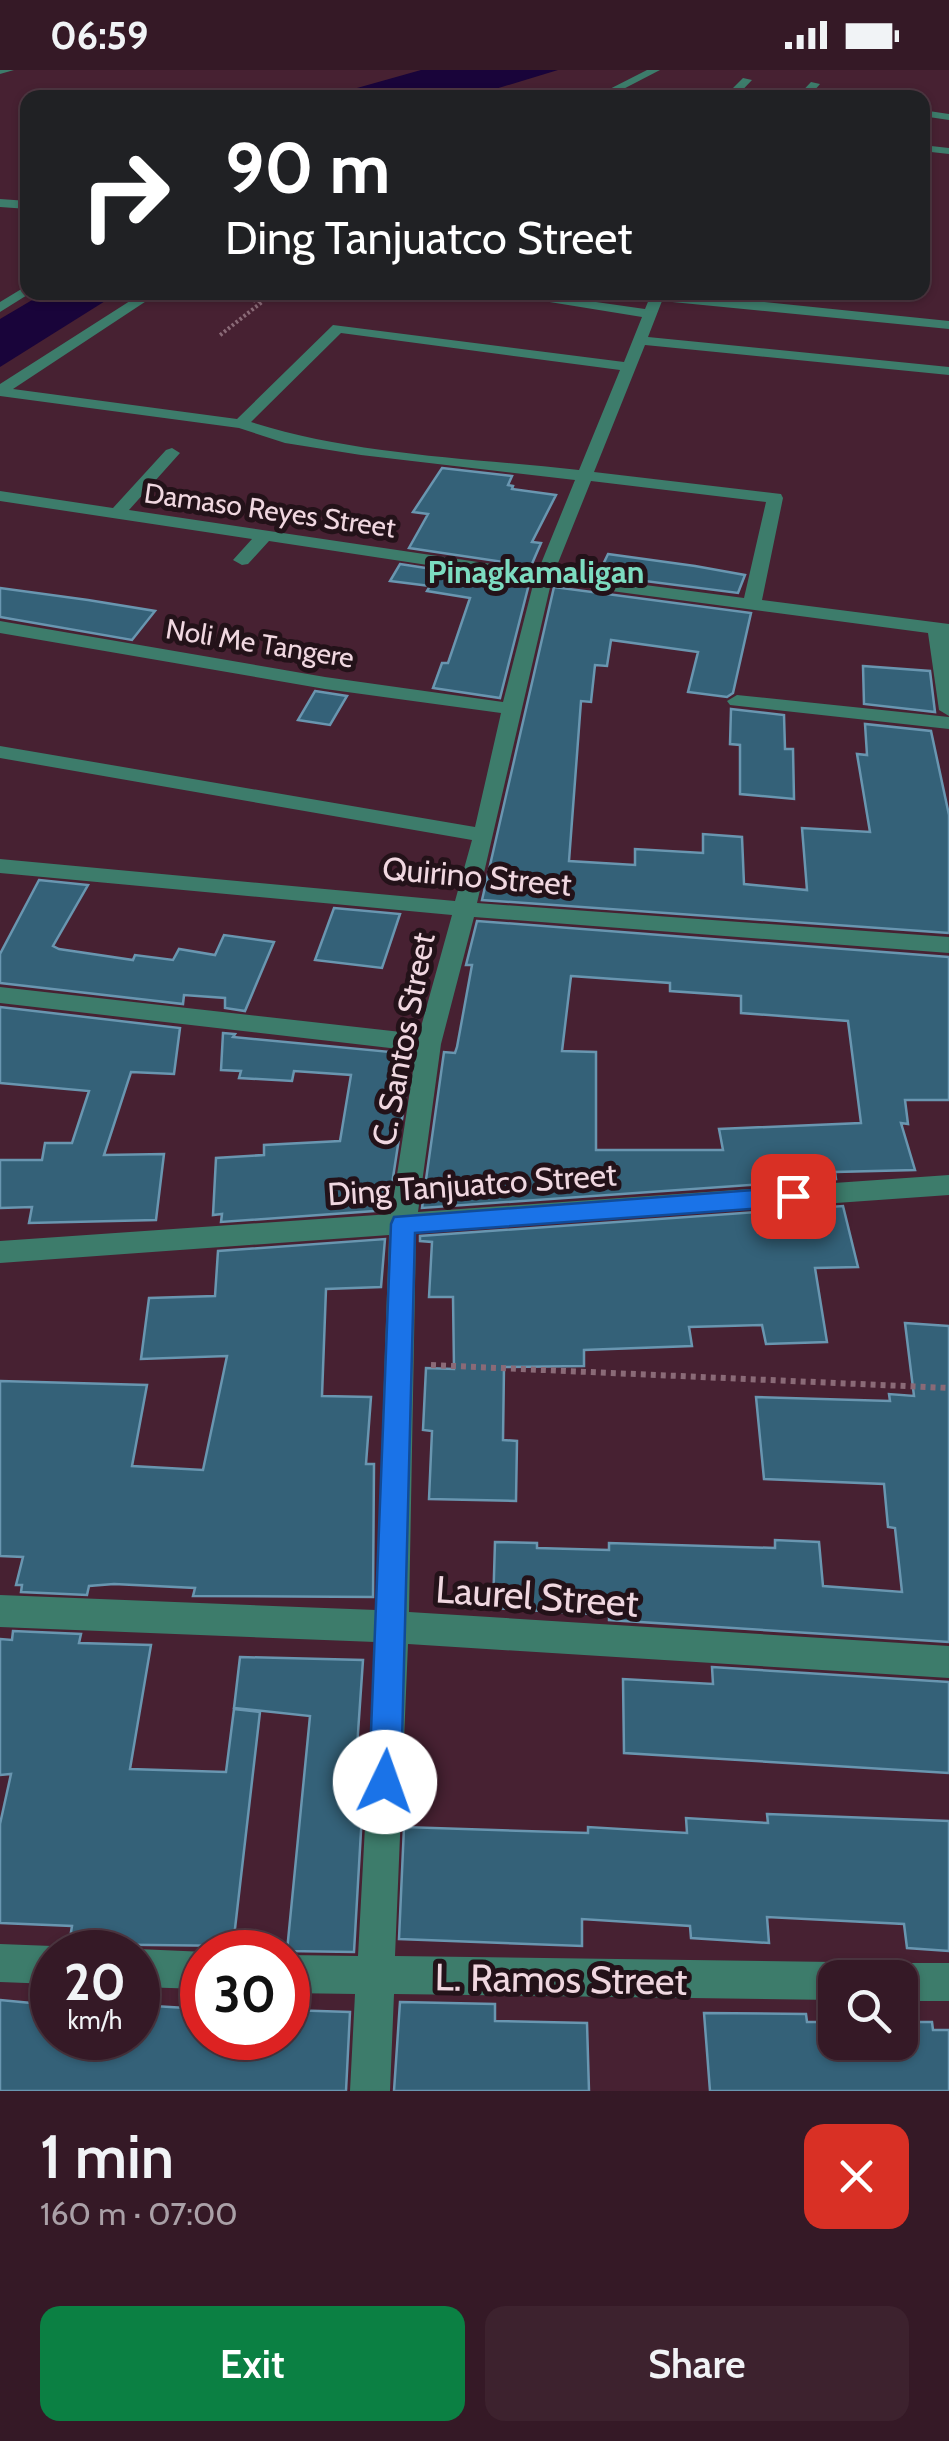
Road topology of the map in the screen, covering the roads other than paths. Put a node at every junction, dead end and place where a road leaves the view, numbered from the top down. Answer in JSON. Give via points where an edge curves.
{"nodes":[{"id":1,"x":9,"y":70,"type":"edge"},
{"id":2,"x":655,"y":70,"type":"edge"},
{"id":3,"x":0,"y":71,"type":"edge"},
{"id":4,"x":747,"y":80,"type":"dead end"},
{"id":5,"x":815,"y":84,"type":"dead end"},
{"id":6,"x":614,"y":90,"type":"edge"},
{"id":7,"x":736,"y":90,"type":"edge"},
{"id":8,"x":809,"y":90,"type":"edge"},
{"id":9,"x":142,"y":300,"type":"edge"},
{"id":10,"x":551,"y":300,"type":"edge"},
{"id":11,"x":656,"y":300,"type":"edge"},
{"id":12,"x":714,"y":300,"type":"edge"},
{"id":13,"x":650,"y":314,"type":"junction"},
{"id":14,"x":949,"y":325,"type":"edge"},
{"id":15,"x":638,"y":340,"type":"junction"},
{"id":16,"x":629,"y":366,"type":"junction"},
{"id":17,"x":949,"y":372,"type":"edge"},
{"id":18,"x":0,"y":392,"type":"edge"},
{"id":19,"x":241,"y":424,"type":"junction"},
{"id":20,"x":172,"y":453,"type":"dead end"},
{"id":21,"x":585,"y":478,"type":"junction"},
{"id":22,"x":0,"y":496,"type":"edge"},
{"id":23,"x":116,"y":515,"type":"junction"},
{"id":24,"x":262,"y":537,"type":"junction"},
{"id":25,"x":242,"y":560,"type":"dead end"},
{"id":26,"x":544,"y":577,"type":"junction"},
{"id":27,"x":752,"y":604,"type":"junction"},
{"id":28,"x":0,"y":627,"type":"edge"},
{"id":29,"x":943,"y":629,"type":"edge"},
{"id":30,"x":738,"y":701,"type":"dead end"},
{"id":31,"x":512,"y":708,"type":"junction"},
{"id":32,"x":949,"y":710,"type":"edge"},
{"id":33,"x":949,"y":723,"type":"edge"},
{"id":34,"x":0,"y":752,"type":"edge"},
{"id":35,"x":484,"y":834,"type":"junction"},
{"id":36,"x":0,"y":866,"type":"edge"},
{"id":37,"x":463,"y":909,"type":"junction"},
{"id":38,"x":949,"y":944,"type":"edge"},
{"id":39,"x":0,"y":995,"type":"edge"},
{"id":40,"x":429,"y":1044,"type":"junction"},
{"id":41,"x":949,"y":1185,"type":"edge"},
{"id":42,"x":403,"y":1224,"type":"junction"},
{"id":43,"x":0,"y":1252,"type":"edge"},
{"id":44,"x":0,"y":1612,"type":"edge"},
{"id":45,"x":392,"y":1627,"type":"junction"},
{"id":46,"x":949,"y":1662,"type":"edge"},
{"id":47,"x":0,"y":1963,"type":"edge"},
{"id":48,"x":30,"y":1964,"type":"edge"},
{"id":49,"x":310,"y":1975,"type":"edge"},
{"id":50,"x":375,"y":1977,"type":"junction"},
{"id":51,"x":818,"y":1981,"type":"edge"},
{"id":52,"x":918,"y":1982,"type":"edge"},
{"id":53,"x":949,"y":1982,"type":"edge"},
{"id":54,"x":370,"y":2091,"type":"edge"}],
"edges":[{"from":1,"to":3,"type":"street"},
{"from":2,"to":6,"type":"street"},
{"from":4,"to":7,"type":"street"},
{"from":5,"to":8,"type":"street"},
{"from":9,"to":18,"type":"street"},
{"from":10,"to":13,"type":"street"},
{"from":11,"to":13,"type":"street","name":"C. Santos Street"},
{"from":12,"to":14,"type":"street"},
{"from":13,"to":15,"type":"street","name":"C. Santos Street"},
{"from":15,"to":16,"type":"street","name":"C. Santos Street"},
{"from":15,"to":17,"type":"street"},
{"from":16,"to":19,"type":"street","via":[[338,328]]},
{"from":16,"to":21,"type":"street","name":"C. Santos Street"},
{"from":18,"to":19,"type":"street"},
{"from":19,"to":21,"type":"street","via":[[285,438]]},
{"from":20,"to":23,"type":"street"},
{"from":21,"to":26,"type":"street","name":"C. Santos Street"},
{"from":21,"to":27,"type":"street","via":[[776,498]]},
{"from":22,"to":23,"type":"street","name":"Damaso Reyes Street"},
{"from":23,"to":24,"type":"street","name":"Damaso Reyes Street"},
{"from":24,"to":25,"type":"street"},
{"from":24,"to":26,"type":"street","name":"Damaso Reyes Street"},
{"from":26,"to":27,"type":"street","name":"Damaso Reyes Street"},
{"from":26,"to":31,"type":"street","name":"C. Santos Street"},
{"from":27,"to":29,"type":"street","name":"Damaso Reyes Street"},
{"from":28,"to":31,"type":"street","name":"Noli Me Tangere"},
{"from":29,"to":32,"type":"street"},
{"from":30,"to":33,"type":"street"},
{"from":31,"to":35,"type":"street","name":"C. Santos Street"},
{"from":34,"to":35,"type":"street"},
{"from":35,"to":37,"type":"street","name":"C. Santos Street"},
{"from":36,"to":37,"type":"street","name":"Quirino Street"},
{"from":37,"to":38,"type":"street","name":"Quirino Street"},
{"from":37,"to":40,"type":"street","name":"C. Santos Street"},
{"from":39,"to":40,"type":"street"},
{"from":40,"to":42,"type":"street","name":"C. Santos Street"},
{"from":41,"to":42,"type":"street","name":"Ding Tanjuatco Street"},
{"from":42,"to":43,"type":"street","name":"Ding Tanjuatco Street"},
{"from":42,"to":45,"type":"street","name":"C. Santos Street"},
{"from":44,"to":45,"type":"street","name":"Laurel Street"},
{"from":45,"to":46,"type":"street","name":"Laurel Street"},
{"from":45,"to":50,"type":"street","name":"C. Santos Street"},
{"from":47,"to":48,"type":"street"},
{"from":49,"to":50,"type":"street","name":"L. Ramos Street"},
{"from":50,"to":51,"type":"street","name":"L. Ramos Street"},
{"from":50,"to":54,"type":"street","name":"C. Santos Street"},
{"from":52,"to":53,"type":"street"}]}
